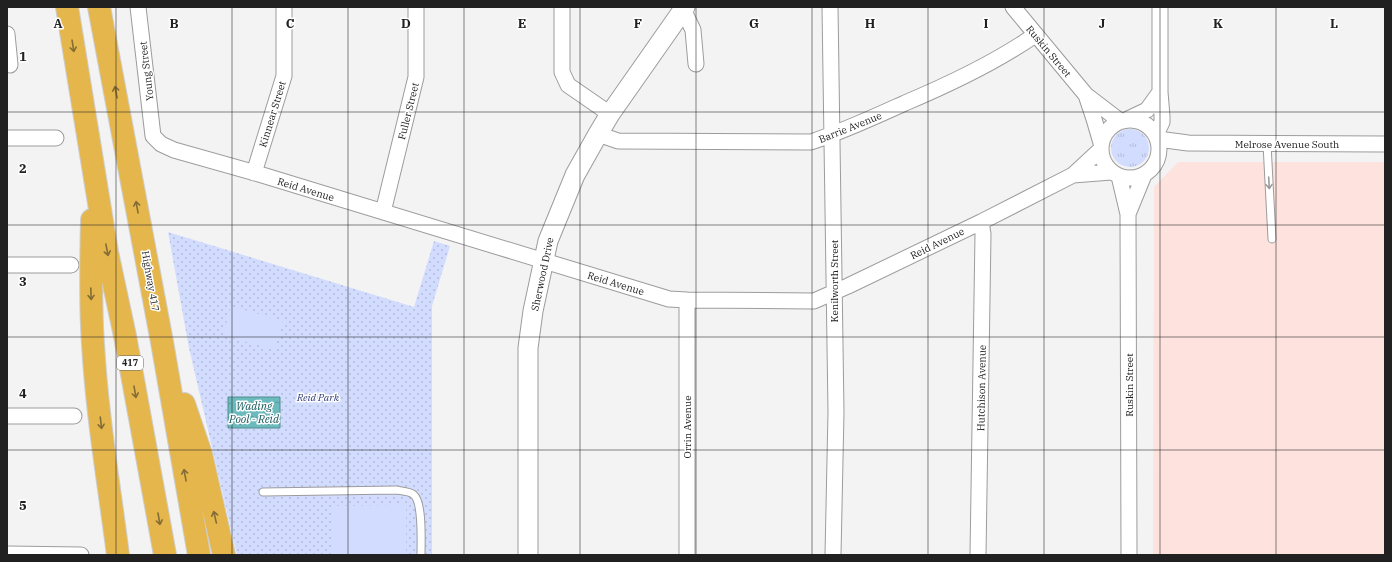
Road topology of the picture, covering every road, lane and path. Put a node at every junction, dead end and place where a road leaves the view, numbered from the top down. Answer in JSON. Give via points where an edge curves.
{"nodes":[{"id":1,"x":67,"y":7,"type":"edge"},
{"id":2,"x":99,"y":7,"type":"edge"},
{"id":3,"x":138,"y":7,"type":"edge"},
{"id":4,"x":284,"y":7,"type":"edge"},
{"id":5,"x":416,"y":7,"type":"edge"},
{"id":6,"x":562,"y":7,"type":"edge"},
{"id":7,"x":830,"y":7,"type":"edge"},
{"id":8,"x":1013,"y":7,"type":"edge"},
{"id":9,"x":1160,"y":7,"type":"edge"},
{"id":10,"x":684,"y":8,"type":"edge"},
{"id":11,"x":7,"y":34,"type":"edge"},
{"id":12,"x":1035,"y":35,"type":"junction"},
{"id":13,"x":696,"y":64,"type":"dead end"},
{"id":14,"x":10,"y":65,"type":"dead end"},
{"id":15,"x":1160,"y":92,"type":"junction"},
{"id":16,"x":1086,"y":95,"type":"junction"},
{"id":17,"x":610,"y":114,"type":"junction"},
{"id":18,"x":1124,"y":120,"type":"junction"},
{"id":19,"x":598,"y":134,"type":"junction"},
{"id":20,"x":833,"y":135,"type":"junction"},
{"id":21,"x":153,"y":136,"type":"joint"},
{"id":22,"x":1157,"y":137,"type":"junction"},
{"id":23,"x":7,"y":138,"type":"edge"},
{"id":24,"x":56,"y":138,"type":"dead end"},
{"id":25,"x":1188,"y":142,"type":"junction"},
{"id":26,"x":1267,"y":144,"type":"junction"},
{"id":27,"x":1385,"y":144,"type":"edge"},
{"id":28,"x":1100,"y":147,"type":"junction"},
{"id":29,"x":1156,"y":163,"type":"junction"},
{"id":30,"x":93,"y":171,"type":"junction"},
{"id":31,"x":254,"y":172,"type":"junction"},
{"id":32,"x":1115,"y":174,"type":"junction"},
{"id":33,"x":1072,"y":175,"type":"junction"},
{"id":34,"x":1144,"y":175,"type":"junction"},
{"id":35,"x":383,"y":212,"type":"junction"},
{"id":36,"x":1128,"y":214,"type":"junction"},
{"id":37,"x":980,"y":222,"type":"junction"},
{"id":38,"x":1272,"y":239,"type":"dead end"},
{"id":39,"x":543,"y":261,"type":"junction"},
{"id":40,"x":7,"y":265,"type":"edge"},
{"id":41,"x":71,"y":265,"type":"dead end"},
{"id":42,"x":834,"y":293,"type":"junction"},
{"id":43,"x":687,"y":300,"type":"junction"},
{"id":44,"x":162,"y":342,"type":"junction"},
{"id":45,"x":7,"y":416,"type":"edge"},
{"id":46,"x":74,"y":416,"type":"dead end"},
{"id":47,"x":263,"y":492,"type":"dead end"},
{"id":48,"x":7,"y":554,"type":"edge"},
{"id":49,"x":81,"y":555,"type":"edge"},
{"id":50,"x":118,"y":555,"type":"edge"},
{"id":51,"x":165,"y":555,"type":"edge"},
{"id":52,"x":200,"y":555,"type":"edge"},
{"id":53,"x":224,"y":555,"type":"edge"},
{"id":54,"x":421,"y":555,"type":"edge"},
{"id":55,"x":528,"y":555,"type":"edge"},
{"id":56,"x":687,"y":555,"type":"edge"},
{"id":57,"x":833,"y":555,"type":"edge"},
{"id":58,"x":978,"y":555,"type":"edge"},
{"id":59,"x":1129,"y":555,"type":"edge"}],
"edges":[{"from":1,"to":30,"type":"highway","number":"417","one_way":true},
{"from":44,"to":2,"type":"highway","name":"Highway 417","one_way":true},
{"from":3,"to":21,"type":"street","name":"Young Street"},
{"from":4,"to":31,"type":"street","name":"Kinnear Street","via":[[284,76]]},
{"from":5,"to":35,"type":"street","name":"Fuller Street","via":[[416,77]]},
{"from":6,"to":17,"type":"street","via":[[562,72],[568,85]]},
{"from":7,"to":20,"type":"street","name":"Kenilworth Street"},
{"from":8,"to":12,"type":"street","name":"Ruskin Street"},
{"from":9,"to":15,"type":"street"},
{"from":10,"to":13,"type":"street","via":[[693,30]]},
{"from":10,"to":17,"type":"street","name":"Sherwood Drive"},
{"from":11,"to":14,"type":"street"},
{"from":12,"to":16,"type":"street","name":"Ruskin Street"},
{"from":12,"to":20,"type":"street","name":"Barrie Avenue","via":[[942,87]]},
{"from":15,"to":18,"type":"street","via":[[1147,110]]},
{"from":15,"to":22,"type":"street","via":[[1162,122]]},
{"from":16,"to":18,"type":"street","name":"Ruskin Street"},
{"from":16,"to":28,"type":"street","name":"Ruskin Street"},
{"from":17,"to":19,"type":"street","name":"Sherwood Drive"},
{"from":18,"to":22,"type":"street","via":[[1144,123]]},
{"from":18,"to":28,"type":"street","via":[[1108,129]]},
{"from":19,"to":20,"type":"street","name":"Barrie Avenue","via":[[618,140],[812,142]]},
{"from":19,"to":39,"type":"street","name":"Sherwood Drive","via":[[575,175],[548,241]]},
{"from":20,"to":42,"type":"street","name":"Kenilworth Street"},
{"from":21,"to":31,"type":"street","name":"Reid Avenue","via":[[161,144],[174,150]]},
{"from":22,"to":25,"type":"street","name":"Melrose Avenue South"},
{"from":22,"to":29,"type":"street","via":[[1159,155]]},
{"from":23,"to":24,"type":"street"},
{"from":25,"to":26,"type":"street","name":"Melrose Avenue South"},
{"from":25,"to":29,"type":"street"},
{"from":26,"to":27,"type":"street","name":"Melrose Avenue South"},
{"from":26,"to":38,"type":"lane","one_way":true},
{"from":28,"to":32,"type":"street","via":[[1106,166]]},
{"from":28,"to":33,"type":"street","name":"Reid Avenue"},
{"from":29,"to":34,"type":"street"},
{"from":30,"to":50,"type":"highway","one_way":true,"via":[[92,342]]},
{"from":30,"to":51,"type":"highway","number":"417","one_way":true},
{"from":31,"to":35,"type":"street","name":"Reid Avenue"},
{"from":32,"to":33,"type":"street","name":"Reid Avenue"},
{"from":32,"to":34,"type":"street","via":[[1131,178]]},
{"from":32,"to":36,"type":"street","name":"Ruskin Street"},
{"from":33,"to":37,"type":"street","name":"Reid Avenue"},
{"from":34,"to":36,"type":"street","name":"Ruskin Street"},
{"from":35,"to":39,"type":"street","name":"Reid Avenue"},
{"from":36,"to":59,"type":"street","name":"Ruskin Street"},
{"from":37,"to":42,"type":"street","name":"Reid Avenue"},
{"from":37,"to":58,"type":"street","name":"Hutchison Avenue","via":[[983,234]]},
{"from":39,"to":43,"type":"street","name":"Reid Avenue","via":[[670,299]]},
{"from":39,"to":55,"type":"street","name":"Sherwood Drive","via":[[528,348]]},
{"from":40,"to":41,"type":"street"},
{"from":42,"to":43,"type":"street","name":"Reid Avenue","via":[[814,301]]},
{"from":42,"to":57,"type":"street","name":"Kenilworth Street","via":[[836,412]]},
{"from":43,"to":56,"type":"street","name":"Orrin Avenue"},
{"from":52,"to":44,"type":"highway","name":"Highway 417","one_way":true},
{"from":53,"to":44,"type":"highway","one_way":true,"via":[[201,454]]},
{"from":45,"to":46,"type":"street"},
{"from":47,"to":54,"type":"lane","via":[[408,492],[418,501]]},
{"from":48,"to":49,"type":"street"}]}
